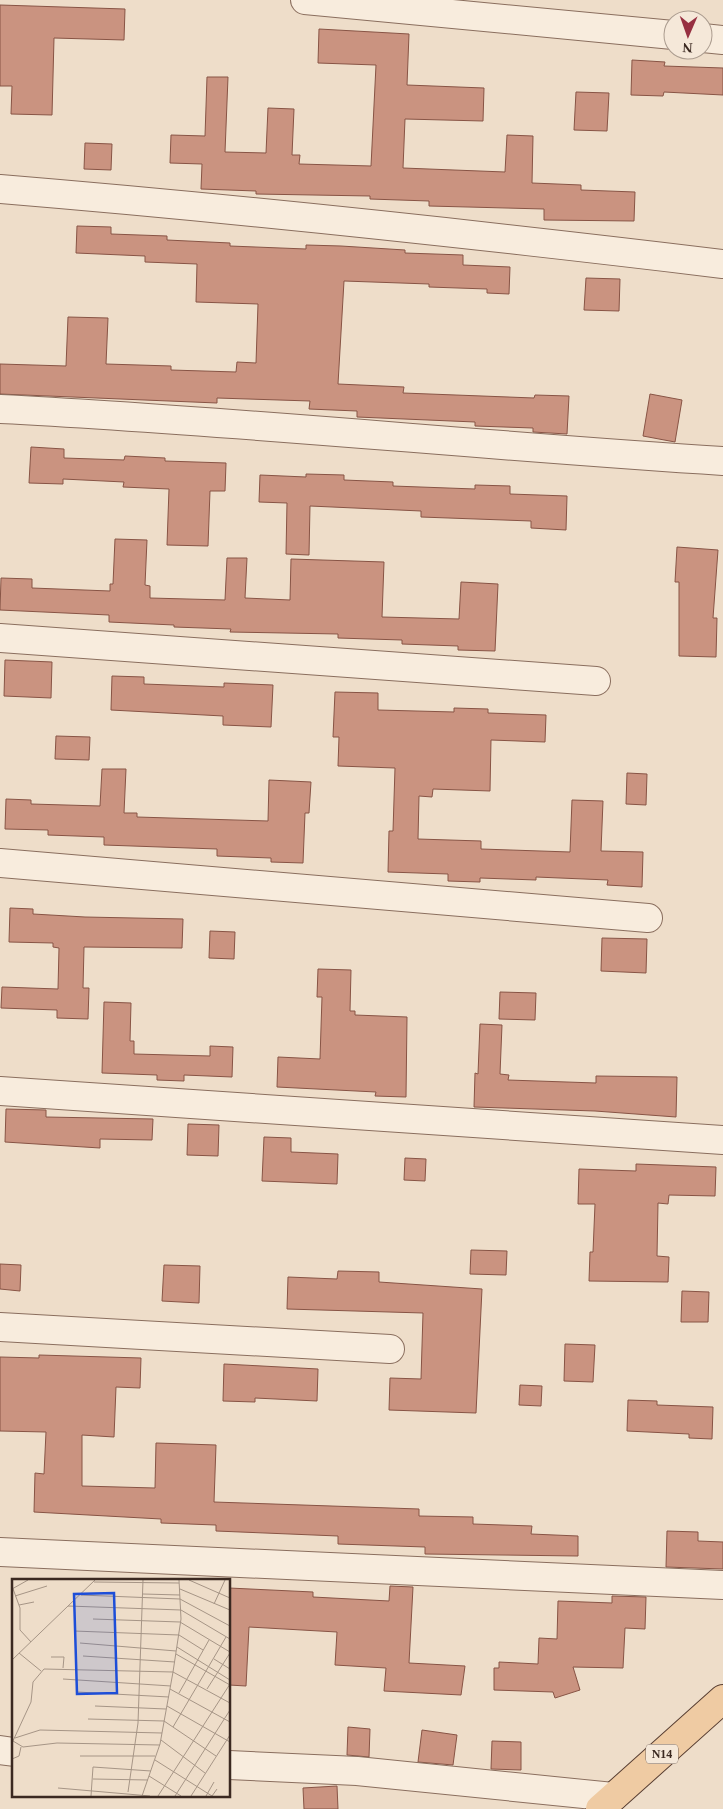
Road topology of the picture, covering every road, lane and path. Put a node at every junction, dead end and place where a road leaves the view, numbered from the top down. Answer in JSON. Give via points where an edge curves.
{"nodes":[{"id":1,"x":305,"y":0,"type":"edge"},
{"id":2,"x":663,"y":34,"type":"edge"},
{"id":3,"x":0,"y":189,"type":"edge"},
{"id":4,"x":723,"y":264,"type":"edge"},
{"id":5,"x":0,"y":409,"type":"edge"},
{"id":6,"x":723,"y":461,"type":"edge"},
{"id":7,"x":0,"y":638,"type":"edge"},
{"id":8,"x":596,"y":681,"type":"dead end"},
{"id":9,"x":0,"y":863,"type":"edge"},
{"id":10,"x":648,"y":918,"type":"dead end"},
{"id":11,"x":0,"y":1091,"type":"edge"},
{"id":12,"x":723,"y":1140,"type":"edge"},
{"id":13,"x":0,"y":1327,"type":"edge"},
{"id":14,"x":390,"y":1349,"type":"dead end"},
{"id":15,"x":0,"y":1552,"type":"edge"},
{"id":16,"x":723,"y":1585,"type":"edge"},
{"id":17,"x":723,"y":1699,"type":"edge"},
{"id":18,"x":230,"y":1765,"type":"edge"},
{"id":19,"x":607,"y":1803,"type":"edge"}],
"edges":[{"from":1,"to":2,"type":"street"},
{"from":3,"to":4,"type":"street","via":[[459,233]]},
{"from":5,"to":6,"type":"street","via":[[136,416]]},
{"from":7,"to":8,"type":"street"},
{"from":9,"to":10,"type":"street"},
{"from":11,"to":12,"type":"street"},
{"from":13,"to":14,"type":"street"},
{"from":15,"to":16,"type":"street"},
{"from":17,"to":19,"type":"main road","number":"N14"},
{"from":18,"to":19,"type":"street","via":[[356,1771]]}]}
